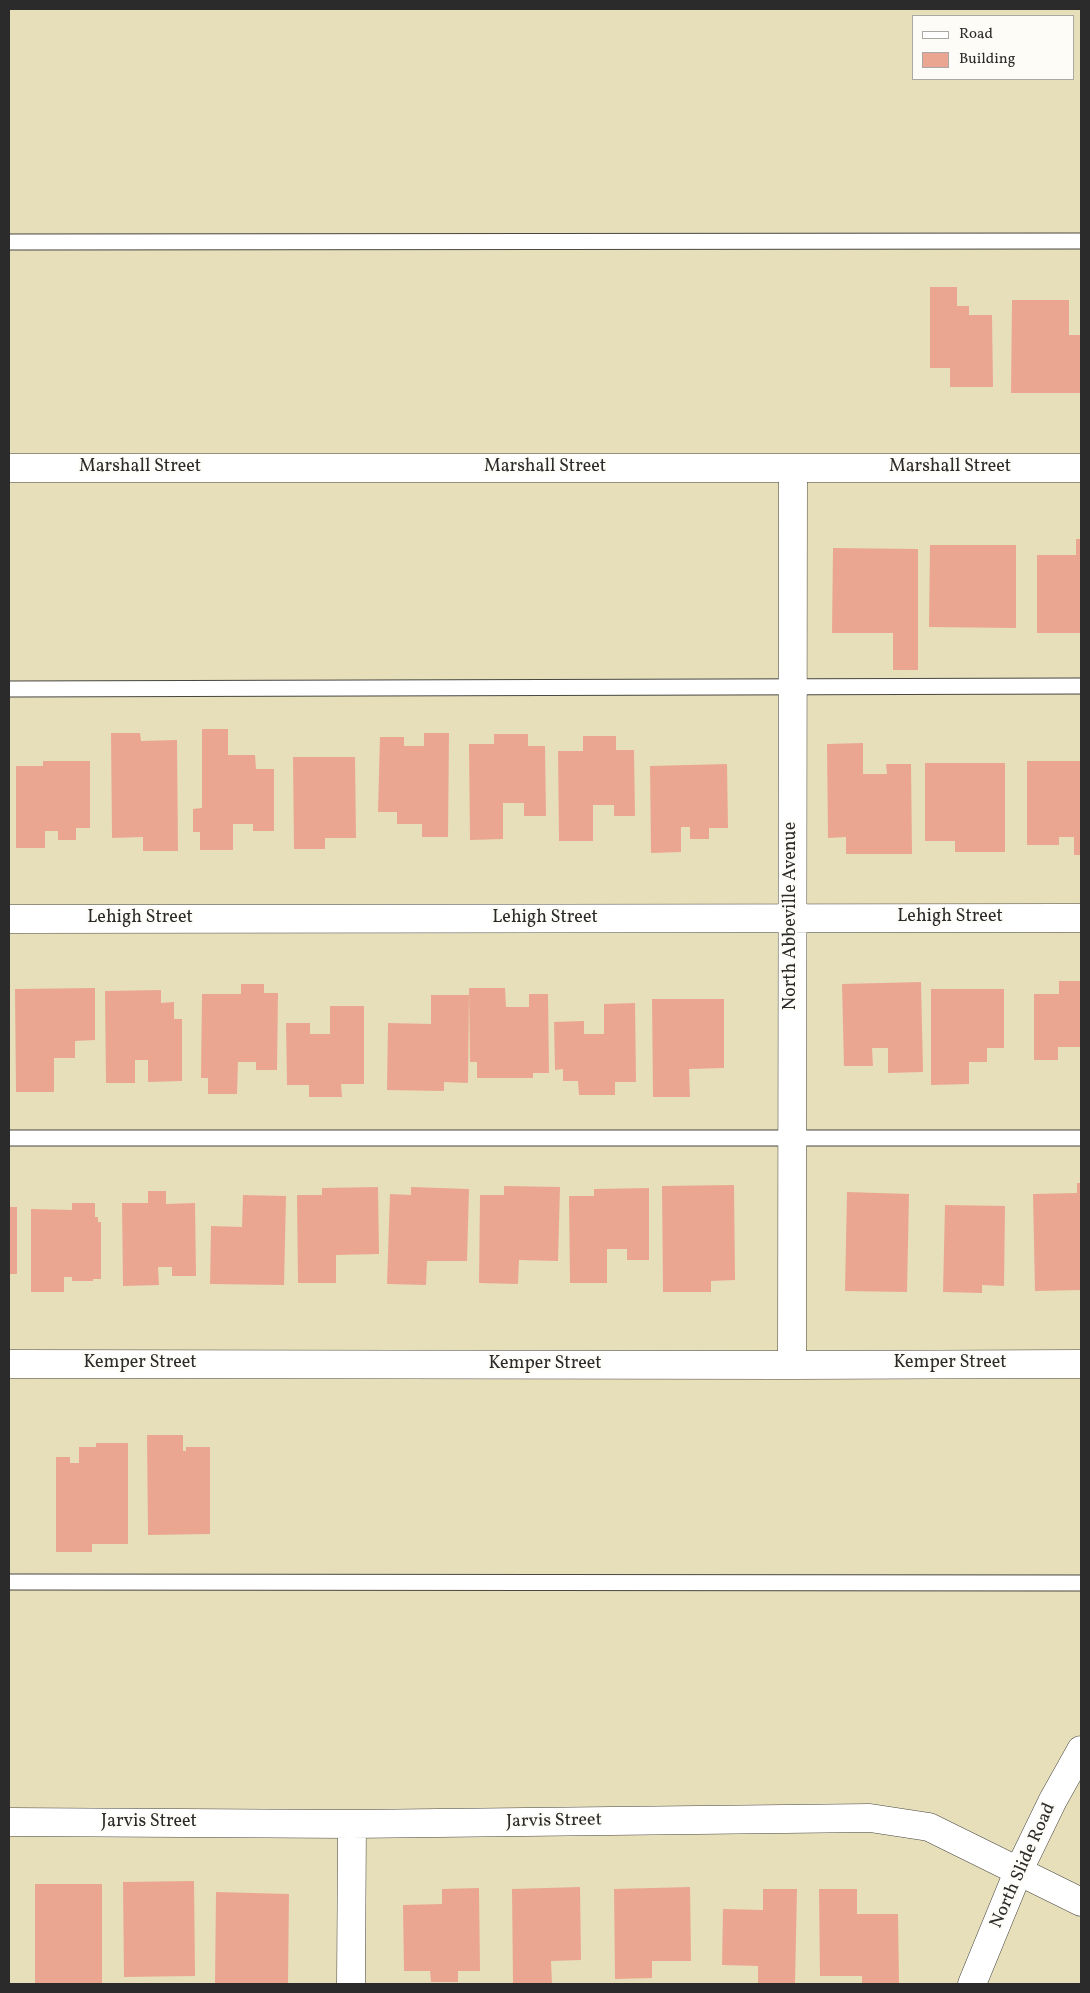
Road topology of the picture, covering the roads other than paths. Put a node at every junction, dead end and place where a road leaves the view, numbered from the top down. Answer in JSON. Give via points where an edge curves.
{"nodes":[{"id":1,"x":1081,"y":241,"type":"edge"},
{"id":2,"x":9,"y":242,"type":"edge"},
{"id":3,"x":9,"y":468,"type":"edge"},
{"id":4,"x":793,"y":468,"type":"junction"},
{"id":5,"x":1081,"y":468,"type":"edge"},
{"id":6,"x":1081,"y":686,"type":"edge"},
{"id":7,"x":793,"y":687,"type":"junction"},
{"id":8,"x":9,"y":689,"type":"edge"},
{"id":9,"x":1081,"y":918,"type":"edge"},
{"id":10,"x":9,"y":919,"type":"edge"},
{"id":11,"x":792,"y":919,"type":"junction"},
{"id":12,"x":9,"y":1138,"type":"edge"},
{"id":13,"x":792,"y":1138,"type":"junction"},
{"id":14,"x":1081,"y":1138,"type":"edge"},
{"id":15,"x":9,"y":1364,"type":"edge"},
{"id":16,"x":1081,"y":1364,"type":"edge"},
{"id":17,"x":792,"y":1365,"type":"junction"},
{"id":18,"x":9,"y":1582,"type":"edge"},
{"id":19,"x":1081,"y":1583,"type":"edge"},
{"id":20,"x":1081,"y":1750,"type":"edge"},
{"id":21,"x":9,"y":1822,"type":"edge"},
{"id":22,"x":352,"y":1824,"type":"junction"},
{"id":23,"x":1018,"y":1872,"type":"junction"},
{"id":24,"x":1081,"y":1902,"type":"edge"},
{"id":25,"x":350,"y":1984,"type":"edge"},
{"id":26,"x":972,"y":1984,"type":"edge"}],
"edges":[{"from":1,"to":2,"type":"lane"},
{"from":3,"to":4,"type":"street","name":"Marshall Street"},
{"from":4,"to":5,"type":"street","name":"Marshall Street"},
{"from":4,"to":7,"type":"street","name":"North Abbeville Avenue"},
{"from":6,"to":7,"type":"lane"},
{"from":7,"to":8,"type":"lane"},
{"from":7,"to":11,"type":"street","name":"North Abbeville Avenue"},
{"from":9,"to":11,"type":"street","name":"Lehigh Street"},
{"from":10,"to":11,"type":"street","name":"Lehigh Street"},
{"from":11,"to":13,"type":"street","name":"North Abbeville Avenue"},
{"from":12,"to":13,"type":"lane"},
{"from":13,"to":14,"type":"lane"},
{"from":13,"to":17,"type":"street","name":"North Abbeville Avenue"},
{"from":15,"to":17,"type":"street","name":"Kemper Street"},
{"from":16,"to":17,"type":"street","name":"Kemper Street"},
{"from":18,"to":19,"type":"lane"},
{"from":20,"to":23,"type":"street","name":"North Slide Road"},
{"from":21,"to":22,"type":"street","name":"Jarvis Street"},
{"from":22,"to":23,"type":"street","name":"Jarvis Street","via":[[870,1818],[929,1828]]},
{"from":22,"to":25,"type":"street"},
{"from":23,"to":24,"type":"street","name":"Jarvis Street"},
{"from":23,"to":26,"type":"street","name":"North Slide Road"}]}
